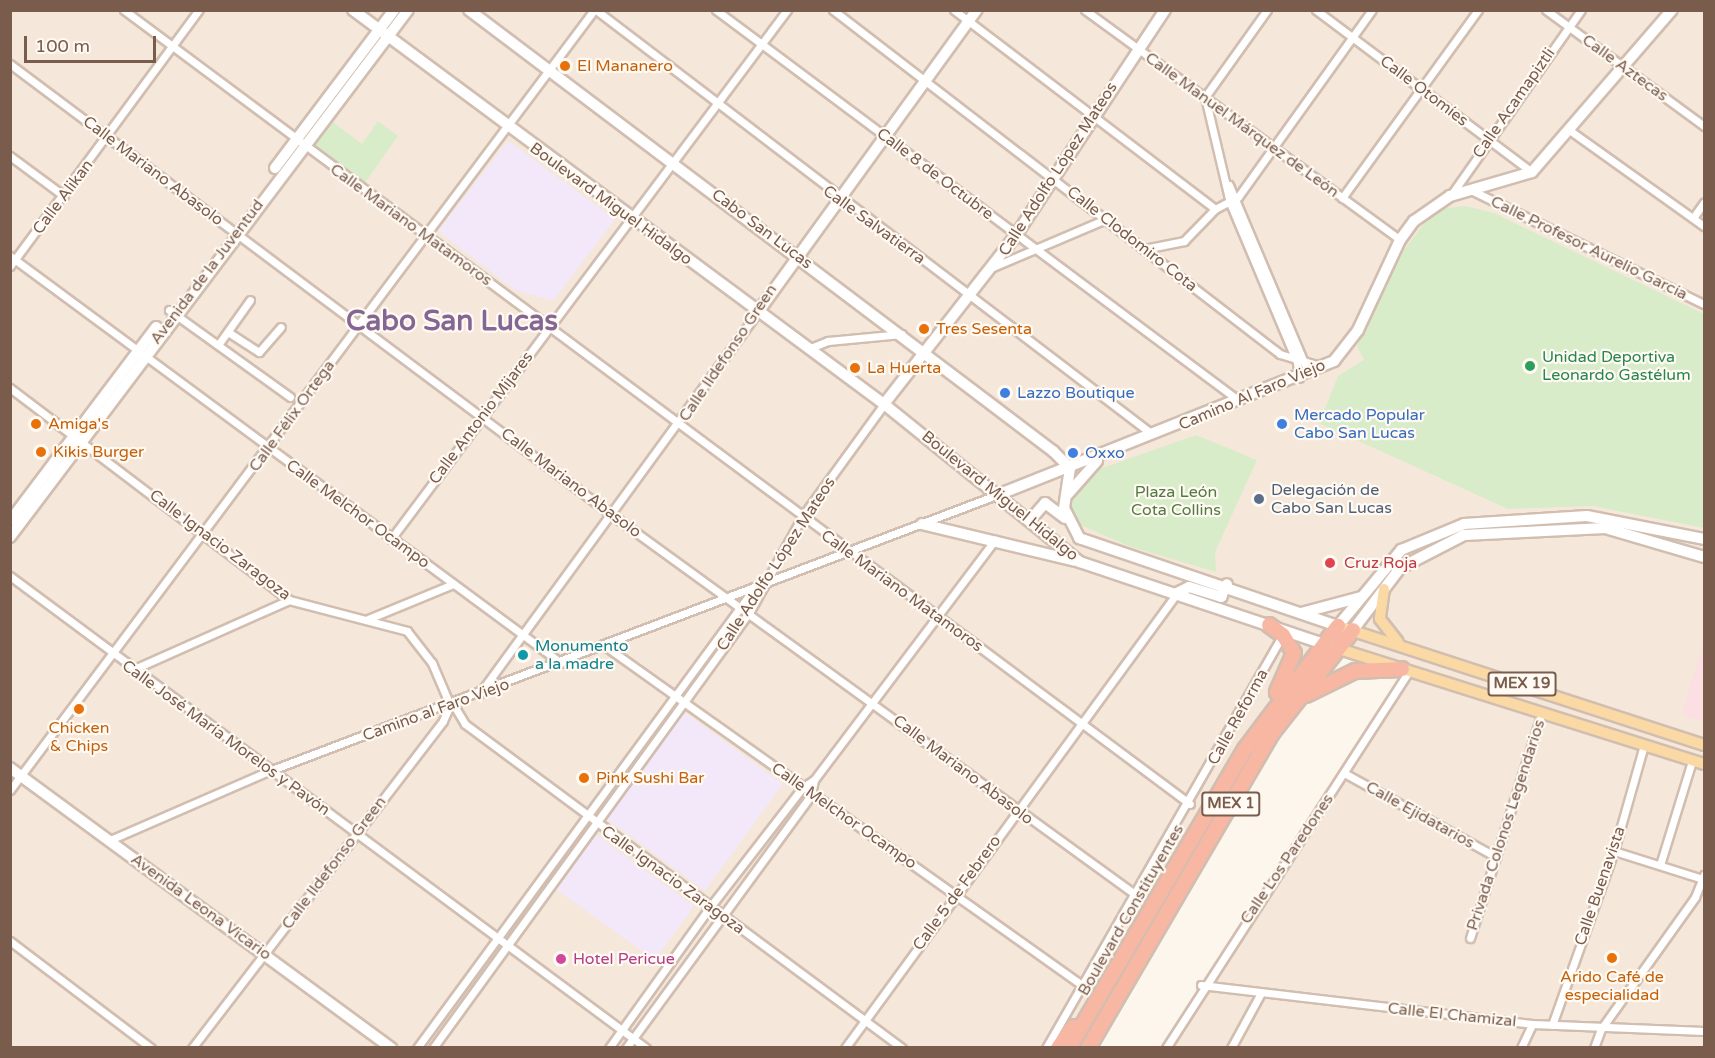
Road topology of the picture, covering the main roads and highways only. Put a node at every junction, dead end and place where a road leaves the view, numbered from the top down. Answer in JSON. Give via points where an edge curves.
{"nodes":[{"id":1,"x":1384,"y":589,"type":"road end"},
{"id":2,"x":1269,"y":625,"type":"road end"},
{"id":3,"x":1338,"y":626,"type":"joint"},
{"id":4,"x":1353,"y":630,"type":"junction"},
{"id":5,"x":1324,"y":644,"type":"junction"},
{"id":6,"x":1403,"y":646,"type":"junction"},
{"id":7,"x":1337,"y":649,"type":"junction"},
{"id":8,"x":1405,"y":670,"type":"junction"},
{"id":9,"x":1290,"y":707,"type":"junction"},
{"id":10,"x":1704,"y":745,"type":"edge"},
{"id":11,"x":1246,"y":748,"type":"junction"},
{"id":12,"x":1704,"y":764,"type":"edge"},
{"id":13,"x":1110,"y":980,"type":"junction"},
{"id":14,"x":1124,"y":988,"type":"junction"},
{"id":15,"x":1058,"y":1047,"type":"edge"},
{"id":16,"x":1069,"y":1047,"type":"edge"},
{"id":17,"x":1088,"y":1047,"type":"edge"},
{"id":18,"x":1092,"y":1047,"type":"edge"}],
"edges":[{"from":1,"to":6,"type":"main road","via":[[1380,618]]},
{"from":2,"to":11,"type":"highway","via":[[1283,635],[1293,660]]},
{"from":3,"to":4,"type":"main road","name":"Boulevard Miguel Hidalgo","number":"MEX 19"},
{"from":3,"to":5,"type":"highway","name":"Boulevard Constituyentes","number":"MEX 1"},
{"from":4,"to":6,"type":"main road","name":"Boulevard Miguel Hidalgo","number":"MEX 19"},
{"from":4,"to":7,"type":"highway","name":"Boulevard Constituyentes","number":"MEX 1"},
{"from":5,"to":7,"type":"main road","name":"Boulevard Miguel Hidalgo","number":"MEX 19"},
{"from":5,"to":11,"type":"highway","name":"Boulevard Constituyentes","number":"MEX 1"},
{"from":6,"to":10,"type":"main road","name":"Boulevard Miguel Hidalgo","number":"MEX 19"},
{"from":7,"to":8,"type":"main road","name":"Boulevard Miguel Hidalgo","number":"MEX 19"},
{"from":7,"to":9,"type":"highway","name":"Boulevard Constituyentes","number":"MEX 1"},
{"from":8,"to":9,"type":"highway","via":[[1339,676]]},
{"from":8,"to":12,"type":"main road","name":"Boulevard Miguel Hidalgo","number":"MEX 19"},
{"from":9,"to":14,"type":"highway","name":"Boulevard Constituyentes","number":"MEX 1"},
{"from":11,"to":13,"type":"highway","name":"Boulevard Constituyentes","number":"MEX 1"},
{"from":13,"to":15,"type":"highway"},
{"from":13,"to":16,"type":"highway","name":"Boulevard Constituyentes","number":"MEX 1"},
{"from":14,"to":17,"type":"highway","number":"MEX 1"},
{"from":14,"to":18,"type":"highway"}]}
